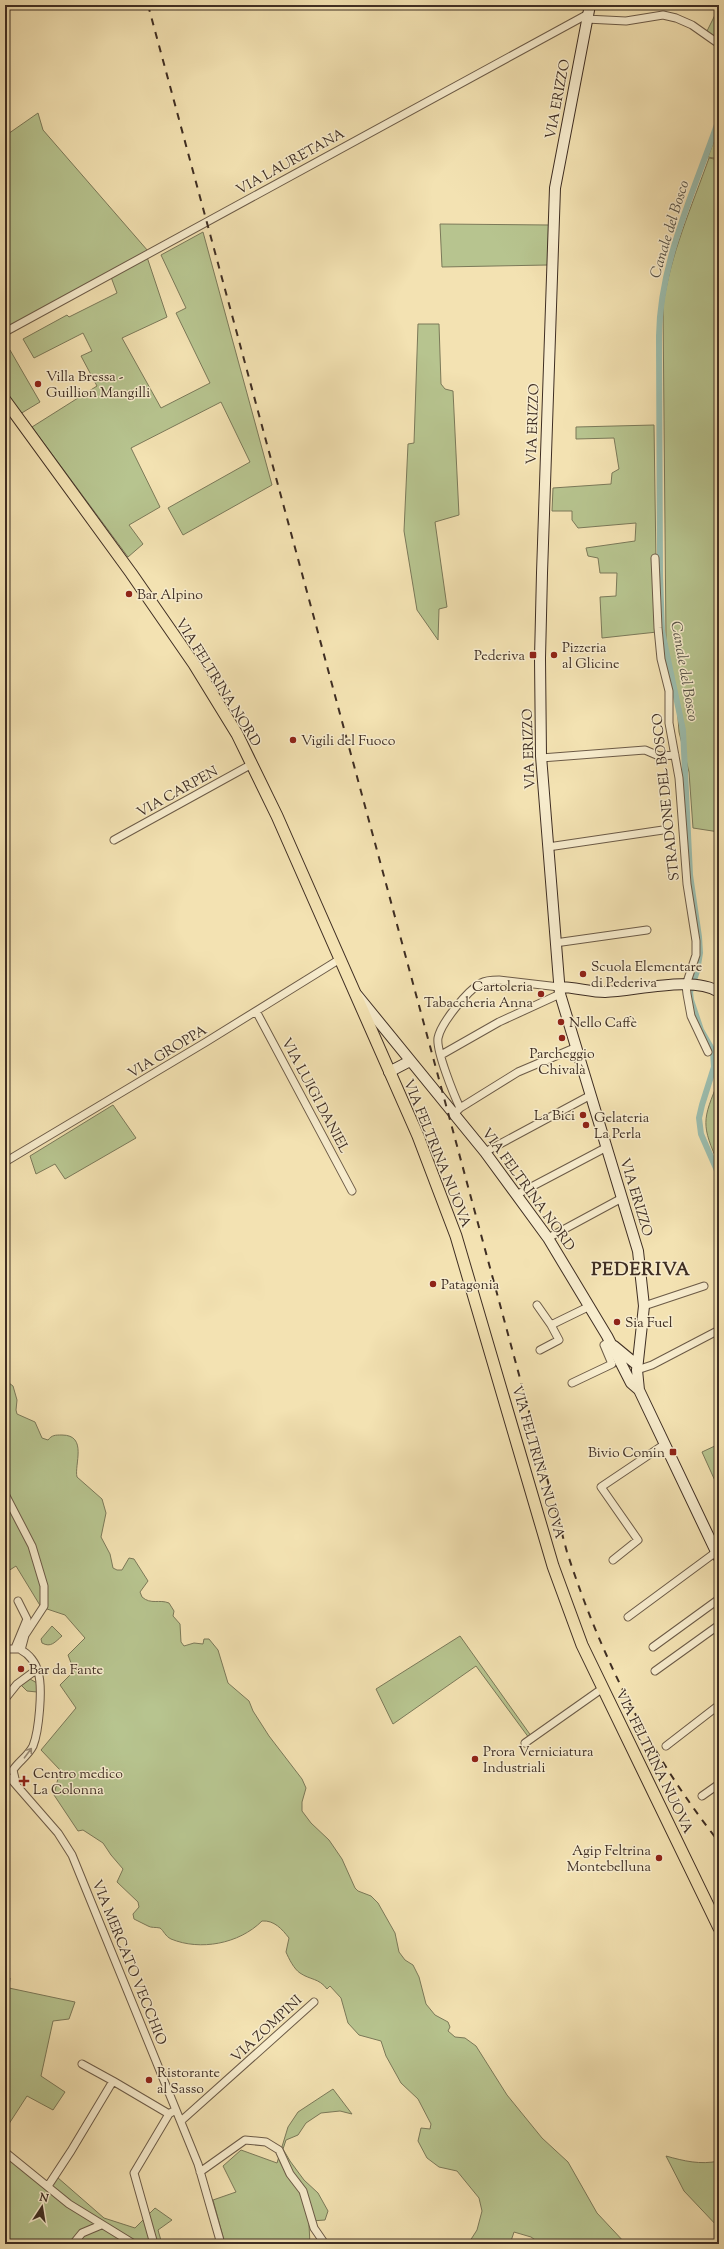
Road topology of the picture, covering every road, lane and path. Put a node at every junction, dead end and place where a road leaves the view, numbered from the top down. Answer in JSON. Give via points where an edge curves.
{"nodes":[{"id":1,"x":588,"y":13,"type":"edge"},
{"id":2,"x":719,"y":44,"type":"edge"},
{"id":3,"x":5,"y":332,"type":"edge"},
{"id":4,"x":5,"y":400,"type":"edge"},
{"id":5,"x":655,"y":558,"type":"dead end"},
{"id":6,"x":675,"y":755,"type":"junction"},
{"id":7,"x":541,"y":758,"type":"junction"},
{"id":8,"x":252,"y":764,"type":"junction"},
{"id":9,"x":663,"y":830,"type":"dead end"},
{"id":10,"x":114,"y":840,"type":"dead end"},
{"id":11,"x":548,"y":847,"type":"junction"},
{"id":12,"x":647,"y":930,"type":"dead end"},
{"id":13,"x":555,"y":943,"type":"junction"},
{"id":14,"x":340,"y":959,"type":"junction"},
{"id":15,"x":692,"y":985,"type":"junction"},
{"id":16,"x":560,"y":990,"type":"junction"},
{"id":17,"x":719,"y":992,"type":"edge"},
{"id":18,"x":356,"y":994,"type":"junction"},
{"id":19,"x":256,"y":1011,"type":"junction"},
{"id":20,"x":577,"y":1047,"type":"junction"},
{"id":21,"x":708,"y":1052,"type":"dead end"},
{"id":22,"x":441,"y":1055,"type":"junction"},
{"id":23,"x":410,"y":1061,"type":"junction"},
{"id":24,"x":389,"y":1072,"type":"junction"},
{"id":25,"x":591,"y":1095,"type":"junction"},
{"id":26,"x":457,"y":1111,"type":"junction"},
{"id":27,"x":607,"y":1147,"type":"junction"},
{"id":28,"x":485,"y":1152,"type":"junction"},
{"id":29,"x":5,"y":1162,"type":"edge"},
{"id":30,"x":352,"y":1191,"type":"dead end"},
{"id":31,"x":516,"y":1195,"type":"junction"},
{"id":32,"x":622,"y":1198,"type":"junction"},
{"id":33,"x":548,"y":1238,"type":"junction"},
{"id":34,"x":704,"y":1286,"type":"dead end"},
{"id":35,"x":537,"y":1305,"type":"dead end"},
{"id":36,"x":590,"y":1306,"type":"junction"},
{"id":37,"x":644,"y":1306,"type":"junction"},
{"id":38,"x":551,"y":1325,"type":"junction"},
{"id":39,"x":719,"y":1330,"type":"edge"},
{"id":40,"x":641,"y":1333,"type":"junction"},
{"id":41,"x":611,"y":1343,"type":"junction"},
{"id":42,"x":540,"y":1350,"type":"dead end"},
{"id":43,"x":621,"y":1352,"type":"junction"},
{"id":44,"x":637,"y":1367,"type":"junction"},
{"id":45,"x":624,"y":1368,"type":"junction"},
{"id":46,"x":572,"y":1383,"type":"dead end"},
{"id":47,"x":639,"y":1390,"type":"junction"},
{"id":48,"x":665,"y":1444,"type":"junction"},
{"id":49,"x":5,"y":1494,"type":"edge"},
{"id":50,"x":717,"y":1555,"type":"edge"},
{"id":51,"x":613,"y":1560,"type":"dead end"},
{"id":52,"x":719,"y":1599,"type":"edge"},
{"id":53,"x":18,"y":1601,"type":"dead end"},
{"id":54,"x":628,"y":1617,"type":"dead end"},
{"id":55,"x":719,"y":1625,"type":"edge"},
{"id":56,"x":653,"y":1647,"type":"dead end"},
{"id":57,"x":5,"y":1649,"type":"edge"},
{"id":58,"x":18,"y":1649,"type":"junction"},
{"id":59,"x":35,"y":1665,"type":"junction"},
{"id":60,"x":655,"y":1671,"type":"dead end"},
{"id":61,"x":26,"y":1677,"type":"junction"},
{"id":62,"x":39,"y":1682,"type":"junction"},
{"id":63,"x":603,"y":1688,"type":"junction"},
{"id":64,"x":5,"y":1699,"type":"edge"},
{"id":65,"x":719,"y":1705,"type":"edge"},
{"id":66,"x":525,"y":1743,"type":"dead end"},
{"id":67,"x":666,"y":1746,"type":"dead end"},
{"id":68,"x":16,"y":1766,"type":"junction"},
{"id":69,"x":5,"y":1774,"type":"edge"},
{"id":70,"x":5,"y":1778,"type":"edge"},
{"id":71,"x":719,"y":1784,"type":"edge"},
{"id":72,"x":18,"y":1786,"type":"junction"},
{"id":73,"x":702,"y":1796,"type":"dead end"},
{"id":74,"x":719,"y":1928,"type":"edge"},
{"id":75,"x":314,"y":2002,"type":"dead end"},
{"id":76,"x":82,"y":2064,"type":"dead end"},
{"id":77,"x":112,"y":2081,"type":"junction"},
{"id":78,"x":173,"y":2112,"type":"junction"},
{"id":79,"x":181,"y":2121,"type":"junction"},
{"id":80,"x":5,"y":2152,"type":"edge"},
{"id":81,"x":200,"y":2172,"type":"junction"},
{"id":82,"x":48,"y":2186,"type":"junction"},
{"id":83,"x":101,"y":2225,"type":"junction"},
{"id":84,"x":73,"y":2244,"type":"edge"},
{"id":85,"x":134,"y":2244,"type":"edge"},
{"id":86,"x":154,"y":2244,"type":"edge"},
{"id":87,"x":221,"y":2244,"type":"edge"},
{"id":88,"x":325,"y":2244,"type":"edge"}],
"edges":[{"from":1,"to":2,"type":"street","via":[[626,21],[663,16],[676,18],[692,25]]},
{"from":1,"to":3,"type":"street","name":"VIA LAURETANA"},
{"from":1,"to":7,"type":"main road","name":"VIA ERIZZO","via":[[555,188],[542,580]]},
{"from":4,"to":8,"type":"main road","name":"VIA FELTRINA NORD","via":[[194,664],[237,734]]},
{"from":5,"to":6,"type":"street","name":"STRADONE DEL BOSCO","via":[[661,659],[669,691],[669,723]]},
{"from":6,"to":7,"type":"street","via":[[659,756],[645,750]]},
{"from":6,"to":15,"type":"street","name":"STRADONE DEL BOSCO","via":[[683,808],[687,884],[696,942]]},
{"from":7,"to":11,"type":"main road","name":"VIA ERIZZO"},
{"from":8,"to":10,"type":"street","name":"VIA CARPEN"},
{"from":8,"to":14,"type":"main road","name":"VIA FELTRINA NORD"},
{"from":9,"to":11,"type":"street"},
{"from":11,"to":13,"type":"main road","name":"VIA ERIZZO"},
{"from":12,"to":13,"type":"street"},
{"from":13,"to":16,"type":"main road","name":"VIA ERIZZO"},
{"from":14,"to":18,"type":"main road","name":"VIA FELTRINA NORD"},
{"from":14,"to":19,"type":"street","name":"VIA GROPPA"},
{"from":15,"to":16,"type":"main road","via":[[606,992]]},
{"from":15,"to":17,"type":"main road"},
{"from":15,"to":21,"type":"street","name":"STRADONE DEL BOSCO","via":[[691,1016]]},
{"from":16,"to":20,"type":"main road","name":"VIA ERIZZO"},
{"from":16,"to":22,"type":"street"},
{"from":16,"to":22,"type":"street","via":[[499,980],[479,984],[444,1024],[438,1039]]},
{"from":18,"to":23,"type":"main road","name":"VIA FELTRINA NORD"},
{"from":18,"to":24,"type":"main road","name":"VIA FELTRINA NUOVA"},
{"from":19,"to":29,"type":"street","name":"VIA GROPPA"},
{"from":19,"to":30,"type":"street","name":"VIA LUIGI DANIEL"},
{"from":20,"to":25,"type":"main road","name":"VIA ERIZZO"},
{"from":20,"to":26,"type":"street","via":[[518,1072]]},
{"from":22,"to":26,"type":"street"},
{"from":23,"to":24,"type":"main road"},
{"from":23,"to":26,"type":"main road","name":"VIA FELTRINA NORD"},
{"from":24,"to":63,"type":"main road","name":"VIA FELTRINA NUOVA","via":[[425,1153],[456,1236],[554,1566],[582,1645]]},
{"from":25,"to":27,"type":"main road","name":"VIA ERIZZO"},
{"from":25,"to":28,"type":"street"},
{"from":26,"to":28,"type":"main road","name":"VIA FELTRINA NORD"},
{"from":27,"to":31,"type":"street"},
{"from":27,"to":32,"type":"main road","name":"VIA ERIZZO"},
{"from":28,"to":31,"type":"main road","name":"VIA FELTRINA NORD"},
{"from":31,"to":33,"type":"main road","name":"VIA FELTRINA NORD"},
{"from":32,"to":33,"type":"street"},
{"from":32,"to":37,"type":"main road","name":"VIA ERIZZO","via":[[638,1251]]},
{"from":33,"to":36,"type":"main road","name":"VIA FELTRINA NORD"},
{"from":34,"to":37,"type":"street"},
{"from":35,"to":38,"type":"street"},
{"from":36,"to":38,"type":"street"},
{"from":36,"to":41,"type":"main road","name":"VIA FELTRINA NORD"},
{"from":37,"to":40,"type":"main road","name":"VIA ERIZZO"},
{"from":38,"to":42,"type":"street","via":[[559,1340]]},
{"from":39,"to":44,"type":"street","via":[[652,1365]]},
{"from":40,"to":43,"type":"main road","via":[[636,1347]]},
{"from":40,"to":44,"type":"main road","name":"VIA ERIZZO"},
{"from":41,"to":43,"type":"main road","name":"VIA FELTRINA NORD"},
{"from":41,"to":45,"type":"main road","name":"VIA FELTRINA NORD"},
{"from":41,"to":46,"type":"street","via":[[604,1345],[612,1364]]},
{"from":43,"to":44,"type":"main road","name":"VIA FELTRINA NORD"},
{"from":44,"to":45,"type":"main road"},
{"from":44,"to":47,"type":"main road","name":"VIA ERIZZO"},
{"from":45,"to":47,"type":"main road","name":"VIA FELTRINA NORD","via":[[631,1383]]},
{"from":47,"to":48,"type":"main road","name":"VIA FELTRINA NORD"},
{"from":48,"to":50,"type":"main road","name":"VIA FELTRINA NORD"},
{"from":48,"to":51,"type":"street","via":[[601,1487],[638,1540]]},
{"from":49,"to":58,"type":"street","via":[[32,1546],[44,1586],[44,1606]]},
{"from":50,"to":54,"type":"street"},
{"from":52,"to":56,"type":"street"},
{"from":53,"to":58,"type":"street","via":[[27,1619]]},
{"from":55,"to":60,"type":"street"},
{"from":57,"to":58,"type":"street"},
{"from":58,"to":59,"type":"street","via":[[28,1654]]},
{"from":59,"to":61,"type":"street","via":[[35,1672]]},
{"from":59,"to":62,"type":"street","via":[[39,1673]]},
{"from":61,"to":62,"type":"street"},
{"from":61,"to":64,"type":"street"},
{"from":68,"to":62,"type":"street","one_way":true,"via":[[28,1753],[35,1739]]},
{"from":63,"to":66,"type":"street"},
{"from":63,"to":74,"type":"main road","name":"VIA FELTRINA NUOVA"},
{"from":65,"to":67,"type":"street"},
{"from":68,"to":69,"type":"street"},
{"from":68,"to":72,"type":"street","via":[[13,1774]]},
{"from":70,"to":72,"type":"street","name":"VIA MERCATO VECCHIO","via":[[11,1779]]},
{"from":71,"to":73,"type":"street"},
{"from":72,"to":78,"type":"street","name":"VIA MERCATO VECCHIO","via":[[58,1833],[72,1855]]},
{"from":75,"to":79,"type":"street","name":"VIA ZOMPINI"},
{"from":76,"to":77,"type":"street"},
{"from":77,"to":78,"type":"street"},
{"from":77,"to":82,"type":"street"},
{"from":78,"to":79,"type":"street","name":"VIA MERCATO VECCHIO"},
{"from":78,"to":86,"type":"street","via":[[134,2173]]},
{"from":79,"to":81,"type":"street","name":"VIA MERCATO VECCHIO"},
{"from":80,"to":82,"type":"street"},
{"from":81,"to":87,"type":"street","name":"VIA MERCATO VECCHIO"},
{"from":81,"to":88,"type":"street","via":[[244,2140],[266,2142],[279,2150],[290,2174],[303,2192],[314,2228]]},
{"from":82,"to":83,"type":"street","via":[[69,2204]]},
{"from":83,"to":84,"type":"street","via":[[82,2233]]},
{"from":83,"to":85,"type":"street"}]}
